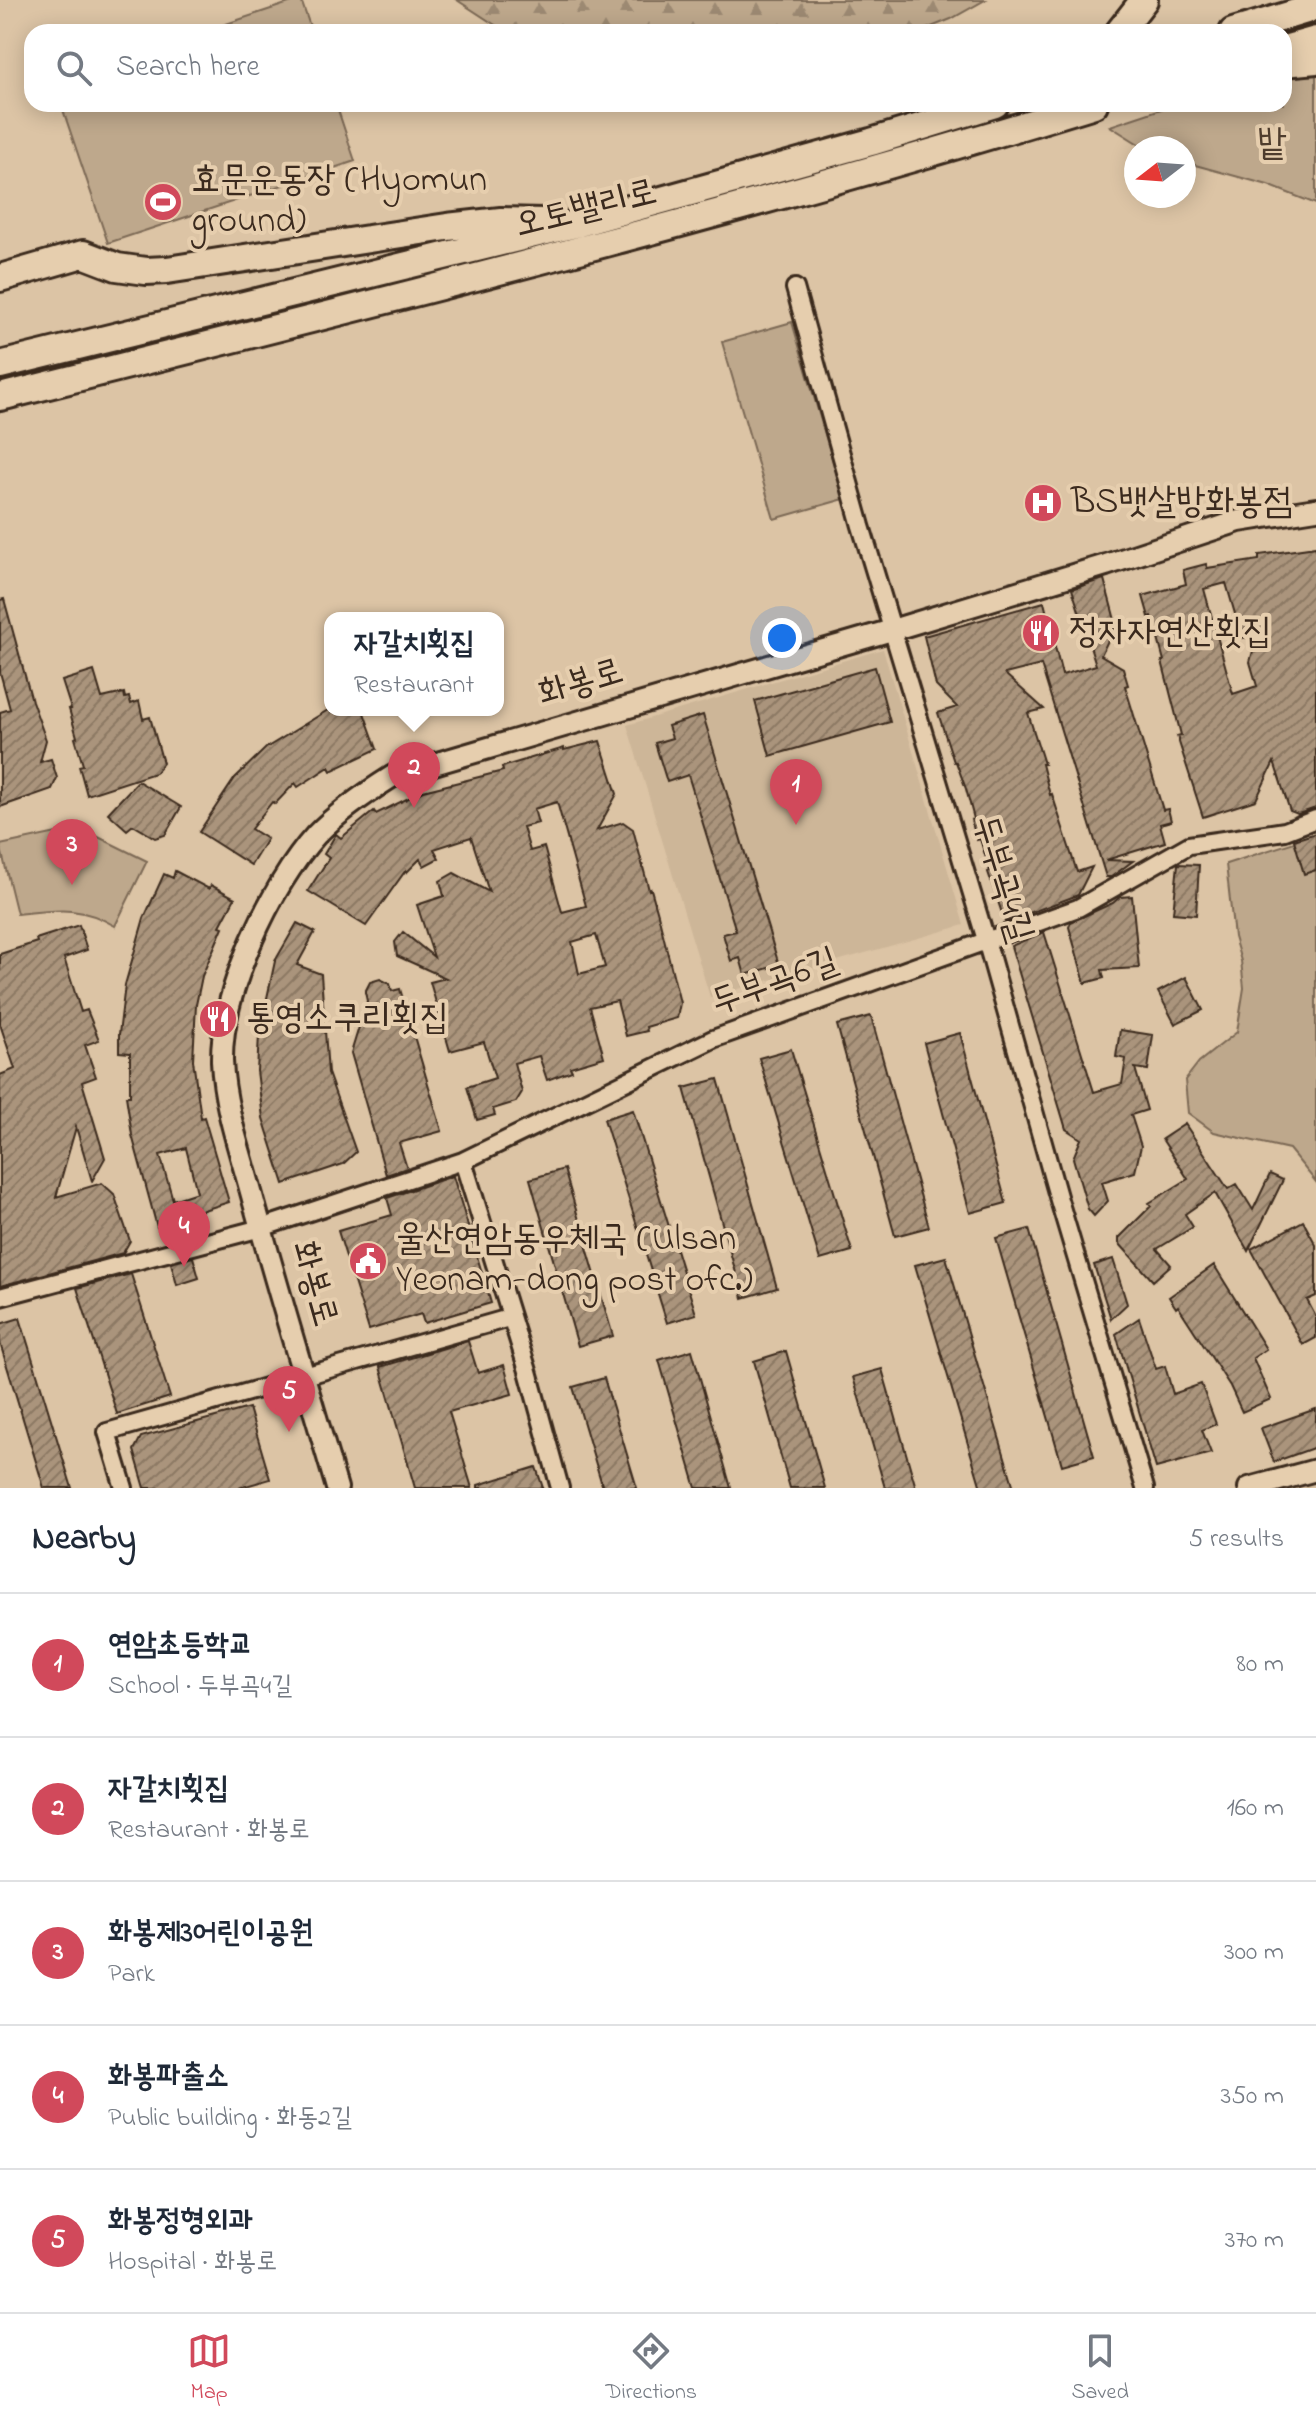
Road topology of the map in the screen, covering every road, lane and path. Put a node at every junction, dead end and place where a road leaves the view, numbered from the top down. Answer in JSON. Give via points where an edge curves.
{"nodes":[{"id":1,"x":1144,"y":0,"type":"edge"},
{"id":2,"x":1316,"y":7,"type":"edge"},
{"id":3,"x":1125,"y":24,"type":"edge"},
{"id":4,"x":1260,"y":24,"type":"edge"},
{"id":5,"x":1316,"y":40,"type":"edge"},
{"id":6,"x":1292,"y":47,"type":"edge"},
{"id":7,"x":1316,"y":60,"type":"edge"},
{"id":8,"x":1292,"y":62,"type":"edge"},
{"id":9,"x":967,"y":112,"type":"edge"},
{"id":10,"x":1068,"y":112,"type":"edge"},
{"id":11,"x":579,"y":223,"type":"junction"},
{"id":12,"x":0,"y":278,"type":"edge"},
{"id":13,"x":795,"y":288,"type":"dead end"},
{"id":14,"x":0,"y":365,"type":"edge"},
{"id":15,"x":0,"y":397,"type":"edge"},
{"id":16,"x":1316,"y":509,"type":"edge"},
{"id":17,"x":892,"y":630,"type":"junction"},
{"id":18,"x":1316,"y":819,"type":"edge"},
{"id":19,"x":986,"y":940,"type":"junction"},
{"id":20,"x":463,"y":1161,"type":"junction"},
{"id":21,"x":261,"y":1228,"type":"junction"},
{"id":22,"x":0,"y":1297,"type":"edge"},
{"id":23,"x":509,"y":1318,"type":"junction"},
{"id":24,"x":303,"y":1376,"type":"junction"},
{"id":25,"x":1316,"y":1470,"type":"edge"},
{"id":26,"x":124,"y":1488,"type":"edge"},
{"id":27,"x":337,"y":1488,"type":"edge"},
{"id":28,"x":560,"y":1488,"type":"edge"},
{"id":29,"x":1145,"y":1488,"type":"edge"},
{"id":30,"x":1249,"y":1488,"type":"edge"}],
"edges":[{"from":1,"to":3,"type":"highway"},
{"from":2,"to":4,"type":"highway"},
{"from":5,"to":6,"type":"highway"},
{"from":7,"to":8,"type":"highway"},
{"from":9,"to":11,"type":"highway","name":"오토밸리로"},
{"from":10,"to":15,"type":"highway","name":"오토밸리로","via":[[694,220]]},
{"from":11,"to":12,"type":"highway","via":[[501,221],[447,227],[167,270],[117,267],[83,254]]},
{"from":11,"to":14,"type":"highway","name":"오토밸리로"},
{"from":13,"to":17,"type":"street","name":"두부곡4길"},
{"from":16,"to":17,"type":"street","name":"화봉로","via":[[1239,521]]},
{"from":17,"to":19,"type":"street","name":"두부곡4길"},
{"from":17,"to":21,"type":"street","name":"화봉로","via":[[393,776],[331,821],[284,877],[232,991],[225,1028],[227,1095]]},
{"from":18,"to":19,"type":"street","name":"두부곡6길","via":[[1285,831],[1189,845],[1078,908]]},
{"from":19,"to":20,"type":"street","name":"두부곡6길","via":[[713,1039]]},
{"from":19,"to":29,"type":"street","name":"두부곡4길"},
{"from":20,"to":21,"type":"street","name":"두부곡6길"},
{"from":20,"to":23,"type":"street"},
{"from":21,"to":22,"type":"street","name":"두부곡6길"},
{"from":21,"to":24,"type":"street","name":"화봉로"},
{"from":23,"to":24,"type":"street"},
{"from":23,"to":28,"type":"street"},
{"from":24,"to":26,"type":"street","via":[[107,1432]]},
{"from":24,"to":27,"type":"street","name":"화봉로"},
{"from":25,"to":30,"type":"street"}]}
